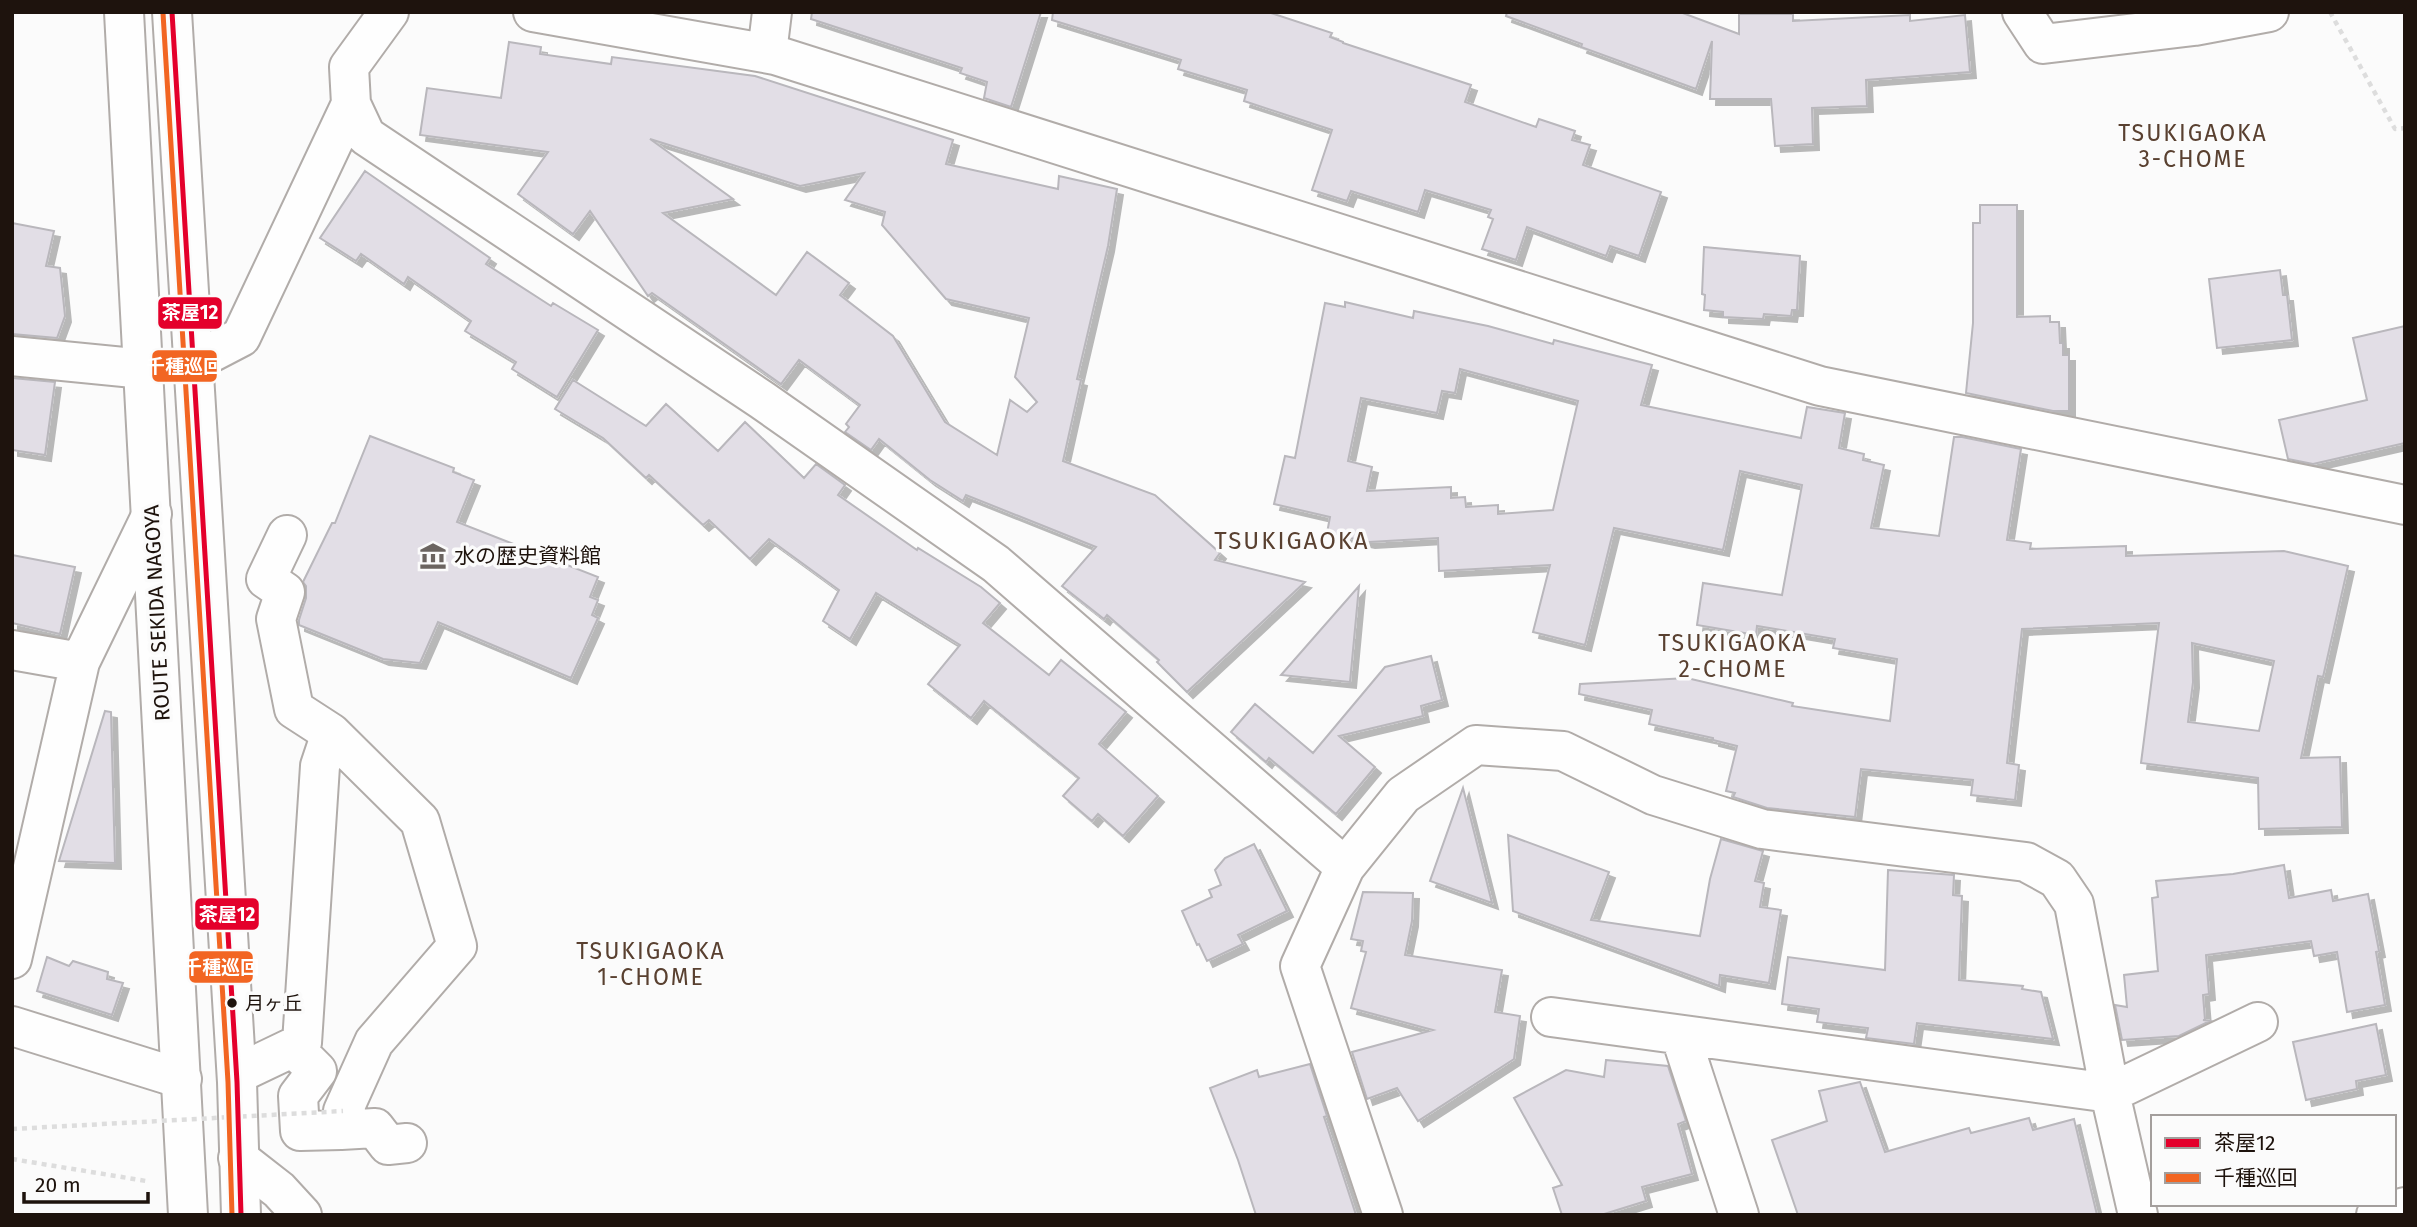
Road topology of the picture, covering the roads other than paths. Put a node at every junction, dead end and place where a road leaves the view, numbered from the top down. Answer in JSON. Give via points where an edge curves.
{"nodes":[{"id":1,"x":124,"y":12,"type":"edge"},
{"id":2,"x":172,"y":12,"type":"edge"},
{"id":3,"x":389,"y":12,"type":"edge"},
{"id":4,"x":533,"y":12,"type":"edge"},
{"id":5,"x":772,"y":12,"type":"edge"},
{"id":6,"x":2022,"y":12,"type":"edge"},
{"id":7,"x":2269,"y":12,"type":"edge"},
{"id":8,"x":768,"y":53,"type":"junction"},
{"id":9,"x":351,"y":104,"type":"junction"},
{"id":10,"x":12,"y":356,"type":"edge"},
{"id":11,"x":193,"y":362,"type":"junction"},
{"id":12,"x":144,"y":369,"type":"junction"},
{"id":13,"x":2405,"y":505,"type":"edge"},
{"id":14,"x":152,"y":514,"type":"junction"},
{"id":15,"x":287,"y":535,"type":"dead end"},
{"id":16,"x":12,"y":649,"type":"edge"},
{"id":17,"x":80,"y":662,"type":"junction"},
{"id":18,"x":331,"y":733,"type":"junction"},
{"id":19,"x":1345,"y":867,"type":"junction"},
{"id":20,"x":12,"y":959,"type":"edge"},
{"id":21,"x":1550,"y":1017,"type":"dead end"},
{"id":22,"x":2258,"y":1022,"type":"dead end"},
{"id":23,"x":12,"y":1026,"type":"edge"},
{"id":24,"x":1681,"y":1037,"type":"junction"},
{"id":25,"x":293,"y":1047,"type":"junction"},
{"id":26,"x":237,"y":1074,"type":"junction"},
{"id":27,"x":182,"y":1079,"type":"junction"},
{"id":28,"x":2110,"y":1093,"type":"junction"},
{"id":29,"x":342,"y":1120,"type":"junction"},
{"id":30,"x":407,"y":1143,"type":"dead end"},
{"id":31,"x":238,"y":1158,"type":"junction"},
{"id":32,"x":2405,"y":1207,"type":"edge"},
{"id":33,"x":188,"y":1215,"type":"edge"},
{"id":34,"x":241,"y":1215,"type":"edge"},
{"id":35,"x":302,"y":1215,"type":"edge"},
{"id":36,"x":1383,"y":1215,"type":"edge"},
{"id":37,"x":1739,"y":1215,"type":"edge"},
{"id":38,"x":2138,"y":1215,"type":"edge"},
{"id":39,"x":2376,"y":1215,"type":"edge"}],
"edges":[{"from":1,"to":12,"type":"street","name":"ROUTE SEKIDA NAGOYA"},
{"from":2,"to":11,"type":"street"},
{"from":3,"to":9,"type":"street","via":[[349,66]]},
{"from":4,"to":8,"type":"street"},
{"from":5,"to":8,"type":"street"},
{"from":6,"to":7,"type":"street","via":[[2043,44]]},
{"from":8,"to":13,"type":"street","via":[[1820,386]]},
{"from":9,"to":11,"type":"street","via":[[242,337]]},
{"from":9,"to":19,"type":"street","via":[[366,136],[762,400],[996,564]]},
{"from":10,"to":12,"type":"street"},
{"from":11,"to":26,"type":"street"},
{"from":12,"to":14,"type":"street","name":"ROUTE SEKIDA NAGOYA"},
{"from":14,"to":17,"type":"street"},
{"from":14,"to":27,"type":"street","name":"ROUTE SEKIDA NAGOYA"},
{"from":15,"to":18,"type":"street","via":[[266,579],[285,592],[276,619],[294,709]]},
{"from":16,"to":17,"type":"street"},
{"from":17,"to":20,"type":"street"},
{"from":18,"to":25,"type":"street","via":[[320,766],[302,1043]]},
{"from":18,"to":29,"type":"street","via":[[420,821],[457,946],[374,1042]]},
{"from":19,"to":28,"type":"street","via":[[1403,795],[1476,745],[1563,751],[1653,795],[1762,829],[2026,862],[2057,879],[2074,904]]},
{"from":19,"to":36,"type":"street","via":[[1300,966]]},
{"from":21,"to":24,"type":"street"},
{"from":22,"to":28,"type":"street"},
{"from":23,"to":27,"type":"street"},
{"from":24,"to":28,"type":"street"},
{"from":24,"to":37,"type":"street"},
{"from":25,"to":26,"type":"street"},
{"from":25,"to":29,"type":"street","via":[[317,1071],[298,1096],[300,1131]]},
{"from":26,"to":31,"type":"street"},
{"from":27,"to":33,"type":"street","name":"ROUTE SEKIDA NAGOYA"},
{"from":28,"to":38,"type":"street"},
{"from":29,"to":30,"type":"street","via":[[375,1128],[388,1145]]},
{"from":31,"to":34,"type":"street"},
{"from":31,"to":35,"type":"street","via":[[279,1189]]},
{"from":32,"to":39,"type":"street"}]}
